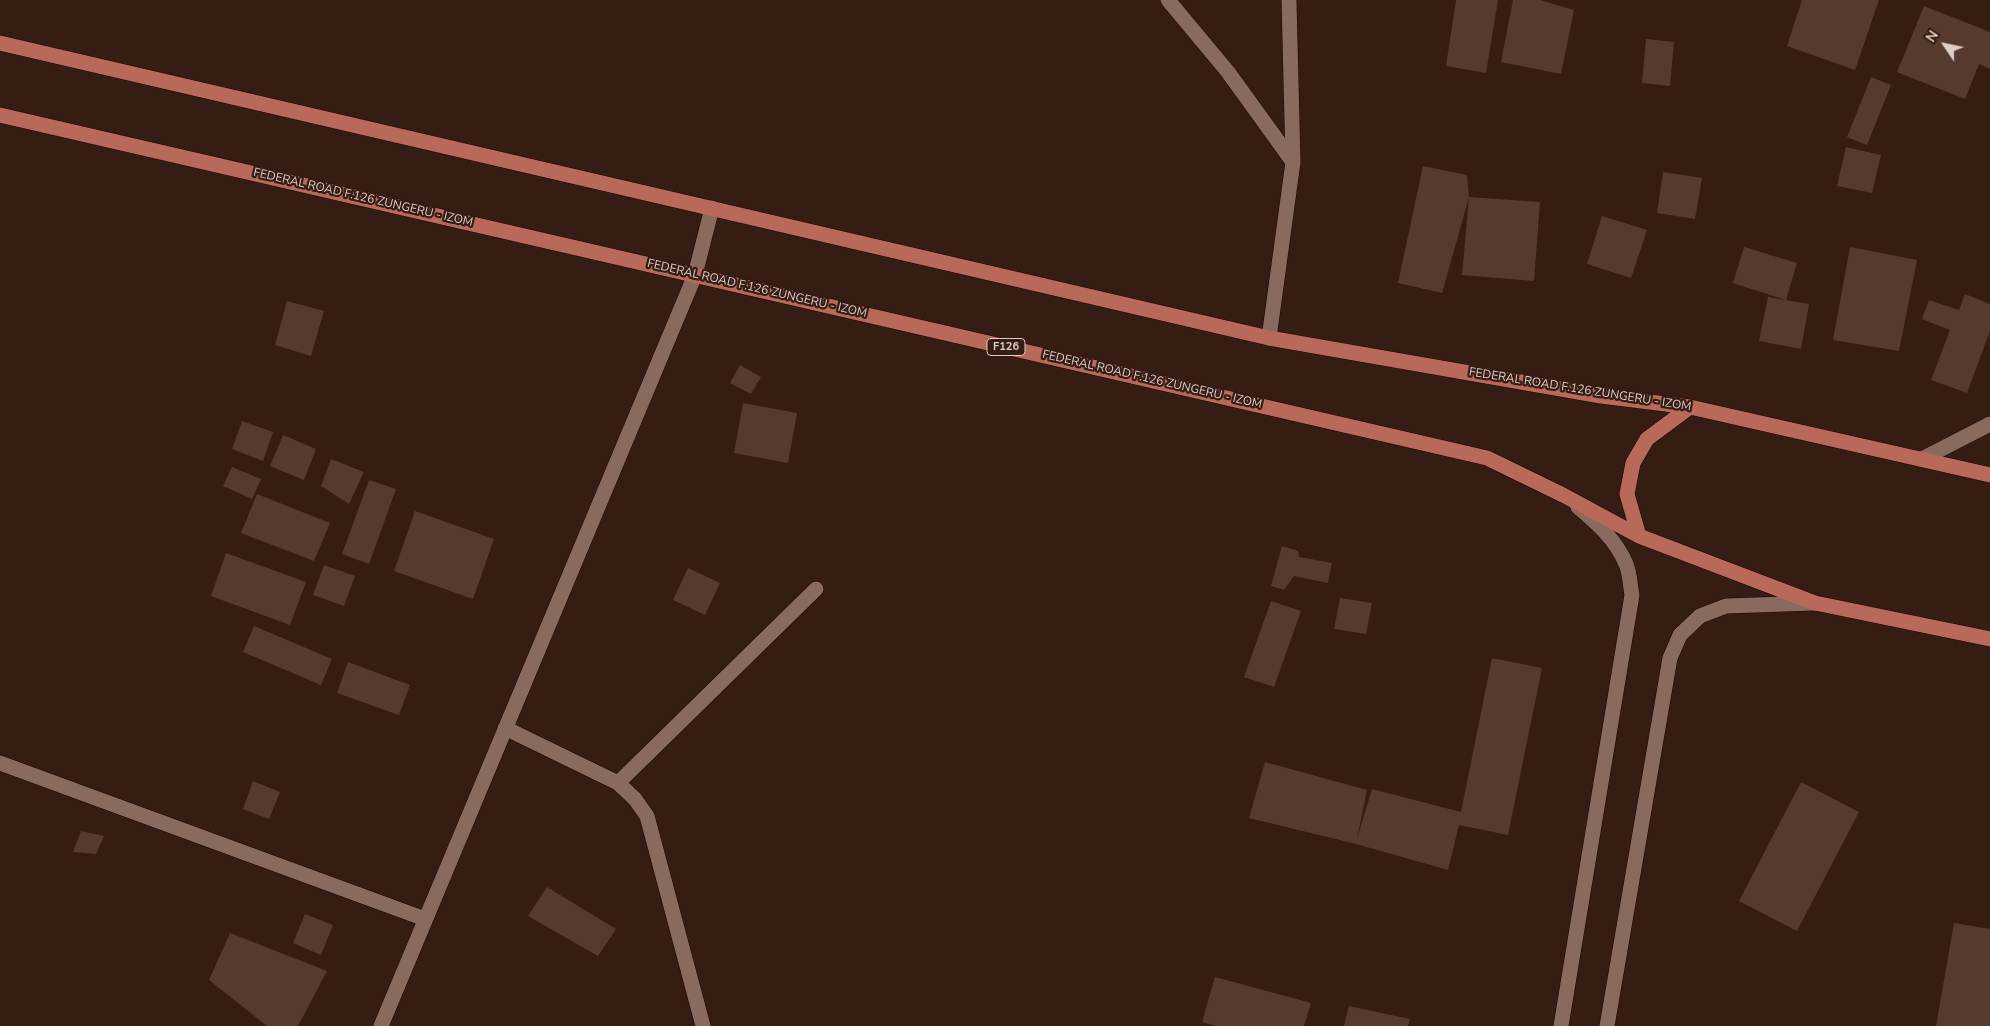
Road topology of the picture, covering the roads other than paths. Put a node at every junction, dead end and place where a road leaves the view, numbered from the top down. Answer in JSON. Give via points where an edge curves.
{"nodes":[{"id":1,"x":1168,"y":0,"type":"edge"},
{"id":2,"x":1289,"y":0,"type":"edge"},
{"id":3,"x":0,"y":43,"type":"edge"},
{"id":4,"x":0,"y":115,"type":"edge"},
{"id":5,"x":1293,"y":162,"type":"junction"},
{"id":6,"x":712,"y":208,"type":"junction"},
{"id":7,"x":695,"y":275,"type":"junction"},
{"id":8,"x":1269,"y":338,"type":"junction"},
{"id":9,"x":1690,"y":407,"type":"junction"},
{"id":10,"x":1990,"y":424,"type":"edge"},
{"id":11,"x":1922,"y":460,"type":"junction"},
{"id":12,"x":1990,"y":475,"type":"edge"},
{"id":13,"x":1563,"y":495,"type":"junction"},
{"id":14,"x":1639,"y":536,"type":"junction"},
{"id":15,"x":816,"y":589,"type":"dead end"},
{"id":16,"x":1814,"y":603,"type":"junction"},
{"id":17,"x":1990,"y":639,"type":"edge"},
{"id":18,"x":505,"y":728,"type":"junction"},
{"id":19,"x":0,"y":763,"type":"edge"},
{"id":20,"x":618,"y":783,"type":"junction"},
{"id":21,"x":425,"y":919,"type":"junction"},
{"id":22,"x":381,"y":1026,"type":"edge"},
{"id":23,"x":703,"y":1026,"type":"edge"},
{"id":24,"x":1561,"y":1026,"type":"edge"},
{"id":25,"x":1607,"y":1026,"type":"edge"}],
"edges":[{"from":1,"to":5,"type":"street","via":[[1228,72]]},
{"from":2,"to":5,"type":"street"},
{"from":3,"to":6,"type":"main road","name":"FEDERAL ROAD F.126 ZUNGERU - IZOM"},
{"from":4,"to":7,"type":"main road","name":"FEDERAL ROAD F.126 ZUNGERU - IZOM","number":"F126"},
{"from":5,"to":8,"type":"street"},
{"from":6,"to":7,"type":"street"},
{"from":6,"to":8,"type":"main road","name":"FEDERAL ROAD F.126 ZUNGERU - IZOM"},
{"from":7,"to":13,"type":"main road","name":"FEDERAL ROAD F.126 ZUNGERU - IZOM","number":"F126","via":[[1487,458]]},
{"from":7,"to":18,"type":"street"},
{"from":8,"to":9,"type":"main road","name":"FEDERAL ROAD F.126 ZUNGERU - IZOM","via":[[1601,396]]},
{"from":9,"to":11,"type":"main road","name":"FEDERAL ROAD F.126 ZUNGERU - IZOM"},
{"from":9,"to":14,"type":"main road","via":[[1647,440],[1633,463],[1627,494]]},
{"from":10,"to":11,"type":"street"},
{"from":11,"to":12,"type":"main road","name":"FEDERAL ROAD F.126 ZUNGERU - IZOM"},
{"from":13,"to":14,"type":"main road","name":"FEDERAL ROAD F.126 ZUNGERU - IZOM","number":"F126"},
{"from":13,"to":24,"type":"street","via":[[1615,543],[1627,565],[1632,595]]},
{"from":14,"to":16,"type":"main road","name":"FEDERAL ROAD F.126 ZUNGERU - IZOM","number":"F126"},
{"from":15,"to":20,"type":"street"},
{"from":16,"to":17,"type":"main road","name":"FEDERAL ROAD F.126 ZUNGERU - IZOM","number":"F126"},
{"from":16,"to":25,"type":"street","via":[[1726,606],[1700,616],[1680,635],[1670,658]]},
{"from":18,"to":20,"type":"street"},
{"from":18,"to":21,"type":"street"},
{"from":19,"to":21,"type":"street"},
{"from":20,"to":23,"type":"street","via":[[647,816]]},
{"from":21,"to":22,"type":"street"}]}
